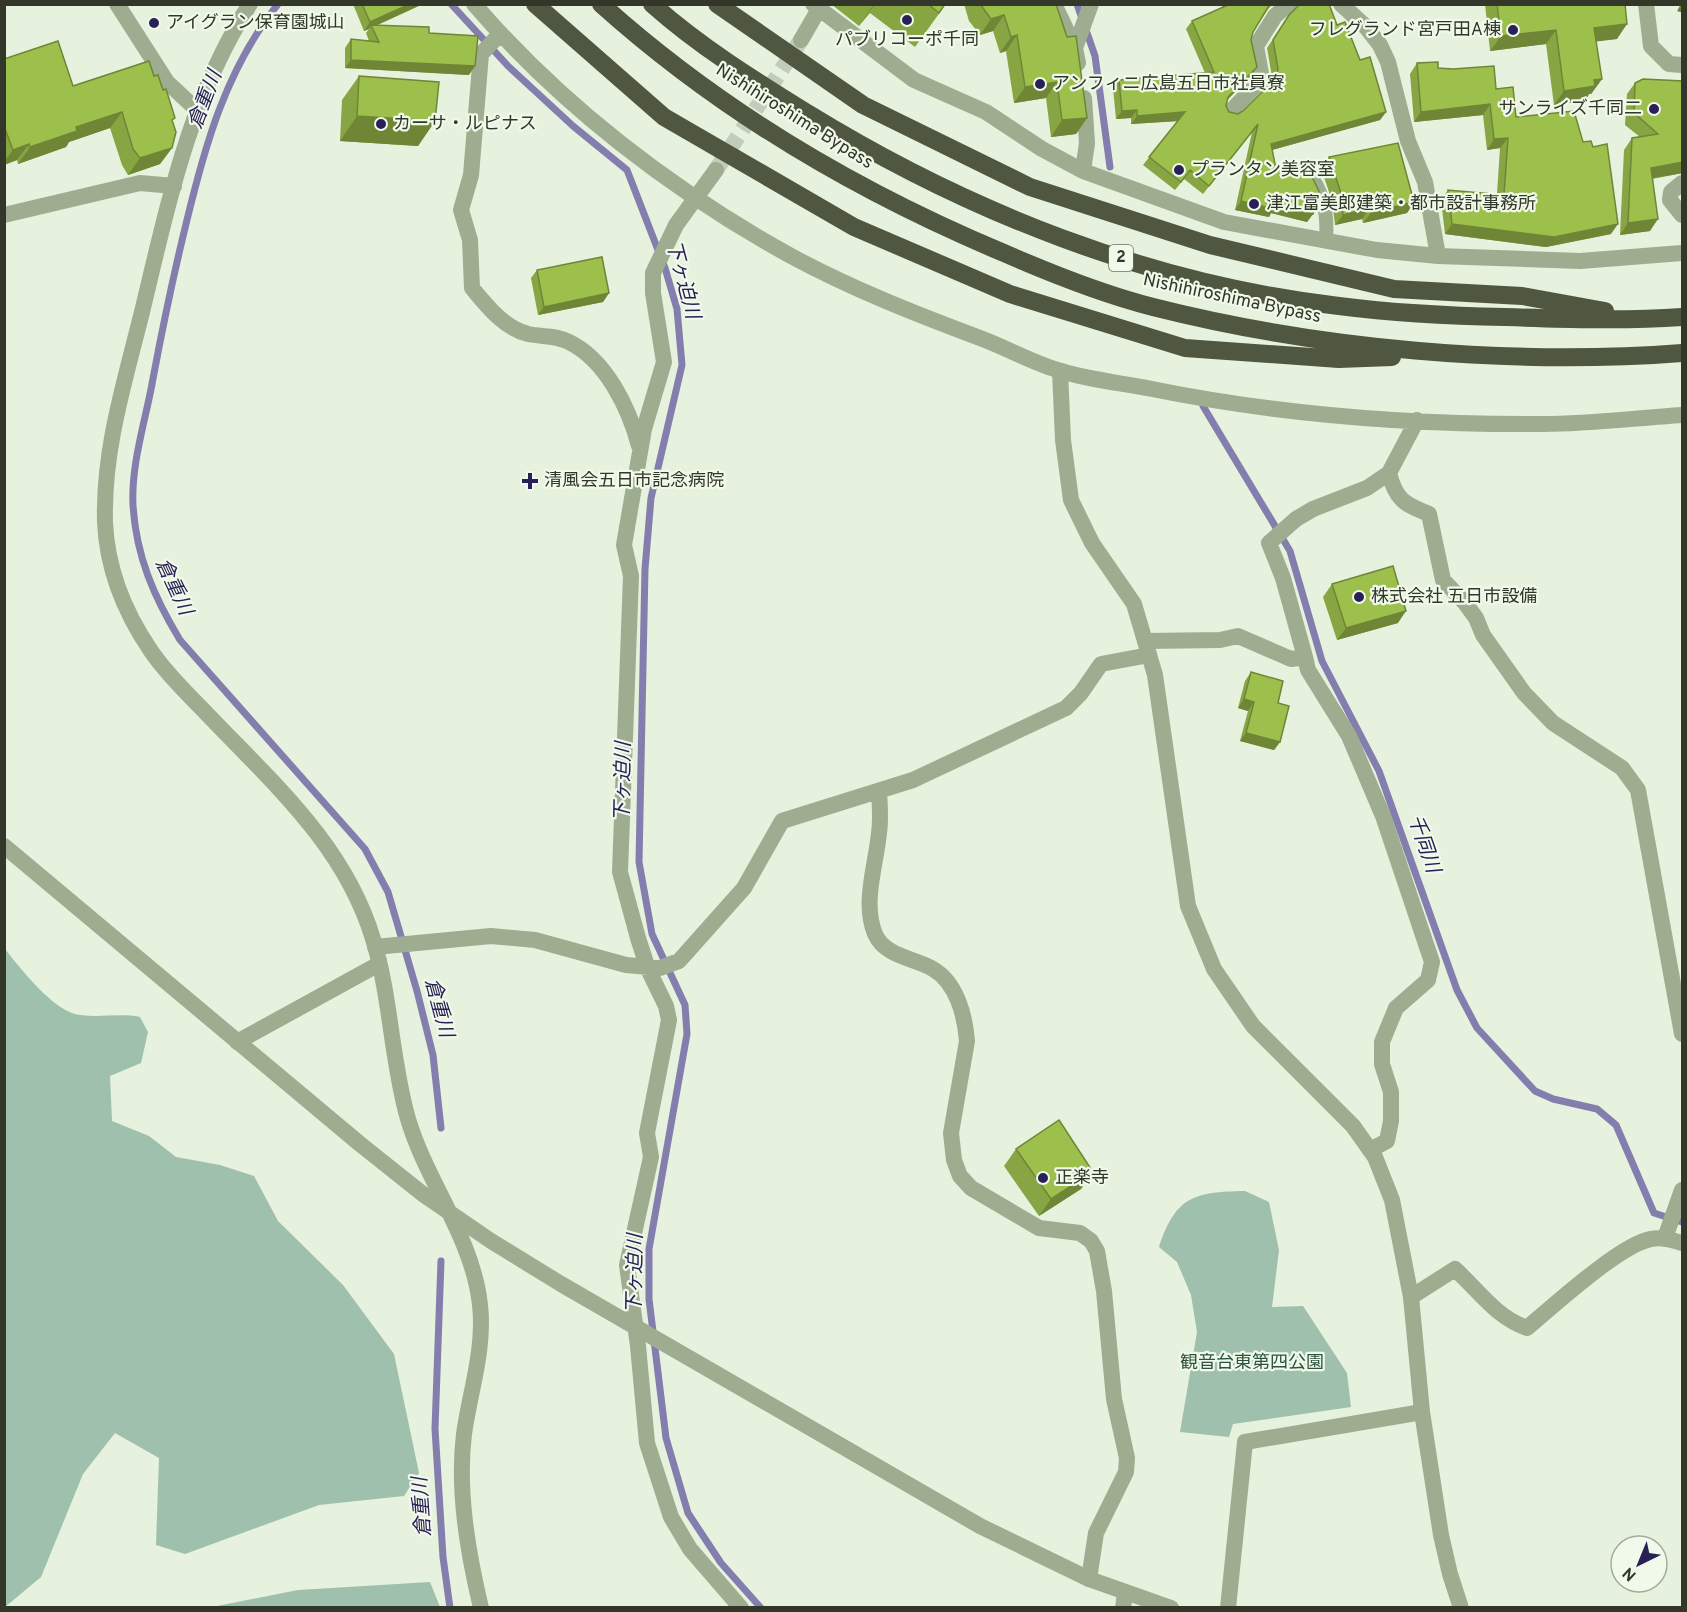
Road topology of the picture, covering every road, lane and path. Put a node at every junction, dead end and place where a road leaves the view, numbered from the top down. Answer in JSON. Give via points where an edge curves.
{"nodes":[{"id":1,"x":117,"y":4,"type":"edge"},
{"id":2,"x":250,"y":4,"type":"edge"},
{"id":3,"x":474,"y":4,"type":"edge"},
{"id":4,"x":535,"y":4,"type":"edge"},
{"id":5,"x":601,"y":4,"type":"edge"},
{"id":6,"x":652,"y":4,"type":"edge"},
{"id":7,"x":717,"y":4,"type":"edge"},
{"id":8,"x":1054,"y":4,"type":"edge"},
{"id":9,"x":1289,"y":4,"type":"edge"},
{"id":10,"x":1341,"y":4,"type":"edge"},
{"id":11,"x":1646,"y":4,"type":"edge"},
{"id":12,"x":816,"y":7,"type":"edge"},
{"id":13,"x":1090,"y":7,"type":"edge"},
{"id":14,"x":499,"y":35,"type":"junction"},
{"id":15,"x":801,"y":40,"type":"tunnel mouth"},
{"id":16,"x":1077,"y":43,"type":"junction"},
{"id":17,"x":1683,"y":65,"type":"edge"},
{"id":18,"x":197,"y":110,"type":"junction"},
{"id":19,"x":1230,"y":112,"type":"edge"},
{"id":20,"x":1305,"y":168,"type":"edge"},
{"id":21,"x":716,"y":170,"type":"tunnel mouth"},
{"id":22,"x":1083,"y":171,"type":"junction"},
{"id":23,"x":1683,"y":183,"type":"edge"},
{"id":24,"x":174,"y":186,"type":"junction"},
{"id":25,"x":698,"y":197,"type":"junction"},
{"id":26,"x":4,"y":215,"type":"edge"},
{"id":27,"x":1683,"y":215,"type":"edge"},
{"id":28,"x":1326,"y":241,"type":"junction"},
{"id":29,"x":1683,"y":253,"type":"edge"},
{"id":30,"x":1438,"y":256,"type":"junction"},
{"id":31,"x":1683,"y":317,"type":"edge"},
{"id":32,"x":1651,"y":319,"type":"junction"},
{"id":33,"x":1683,"y":353,"type":"edge"},
{"id":34,"x":1481,"y":354,"type":"junction"},
{"id":35,"x":1060,"y":371,"type":"junction"},
{"id":36,"x":1683,"y":414,"type":"edge"},
{"id":37,"x":1417,"y":420,"type":"junction"},
{"id":38,"x":640,"y":453,"type":"junction"},
{"id":39,"x":1389,"y":473,"type":"junction"},
{"id":40,"x":1147,"y":648,"type":"junction"},
{"id":41,"x":1305,"y":657,"type":"junction"},
{"id":42,"x":879,"y":792,"type":"junction"},
{"id":43,"x":4,"y":846,"type":"edge"},
{"id":44,"x":375,"y":947,"type":"junction"},
{"id":45,"x":379,"y":964,"type":"junction"},
{"id":46,"x":654,"y":968,"type":"junction"},
{"id":47,"x":1683,"y":1034,"type":"edge"},
{"id":48,"x":237,"y":1042,"type":"junction"},
{"id":49,"x":1370,"y":1150,"type":"junction"},
{"id":50,"x":1680,"y":1198,"type":"edge"},
{"id":51,"x":450,"y":1213,"type":"junction"},
{"id":52,"x":1666,"y":1234,"type":"junction"},
{"id":53,"x":1683,"y":1243,"type":"edge"},
{"id":54,"x":1411,"y":1297,"type":"junction"},
{"id":55,"x":637,"y":1328,"type":"junction"},
{"id":56,"x":1422,"y":1412,"type":"junction"},
{"id":57,"x":1089,"y":1579,"type":"junction"},
{"id":58,"x":1124,"y":1600,"type":"edge"},
{"id":59,"x":482,"y":1608,"type":"edge"},
{"id":60,"x":741,"y":1608,"type":"edge"},
{"id":61,"x":1171,"y":1608,"type":"edge"},
{"id":62,"x":1228,"y":1608,"type":"edge"},
{"id":63,"x":1461,"y":1608,"type":"edge"}],
"edges":[{"from":1,"to":18,"type":"street","via":[[167,82]]},
{"from":2,"to":18,"type":"street","via":[[214,66]]},
{"from":3,"to":14,"type":"street"},
{"from":4,"to":34,"type":"highway","number":"2","via":[[664,117],[854,227],[1010,294],[1185,348],[1340,359]]},
{"from":5,"to":34,"type":"highway","name":"Nishihiroshima Bypass","number":"2","via":[[643,42],[737,110],[838,173],[954,232],[1054,275],[1150,306],[1245,327],[1354,344]]},
{"from":6,"to":32,"type":"highway","name":"Nishihiroshima Bypass","number":"2","via":[[754,80],[859,145],[970,202],[1067,241],[1249,291],[1338,306],[1438,315]]},
{"from":7,"to":32,"type":"highway","number":"2","via":[[863,105],[1030,187],[1210,245],[1394,289],[1522,296]]},
{"from":8,"to":16,"type":"street"},
{"from":9,"to":19,"type":"street","via":[[1275,16],[1256,46],[1262,79]]},
{"from":10,"to":30,"type":"street","via":[[1366,27],[1388,62],[1408,141],[1425,182]]},
{"from":11,"to":17,"type":"street","via":[[1651,46],[1669,64]]},
{"from":12,"to":15,"type":"street"},
{"from":12,"to":22,"type":"street","via":[[914,80],[986,112]]},
{"from":13,"to":16,"type":"street"},
{"from":14,"to":25,"type":"street","via":[[566,99]]},
{"from":14,"to":38,"type":"street","via":[[481,54],[471,175],[461,210],[470,240],[472,288],[507,324],[527,334],[566,340],[580,348],[621,398]]},
{"from":16,"to":22,"type":"street","via":[[1088,143]]},
{"from":18,"to":24,"type":"street"},
{"from":20,"to":28,"type":"lane","via":[[1323,196],[1328,224]]},
{"from":21,"to":25,"type":"street"},
{"from":22,"to":28,"type":"street","via":[[1224,222]]},
{"from":23,"to":27,"type":"street","via":[[1671,192],[1670,200]]},
{"from":24,"to":26,"type":"street","via":[[140,183]]},
{"from":24,"to":44,"type":"street","via":[[106,471],[105,525],[112,569],[128,613],[153,655],[300,811],[337,859],[356,895]]},
{"from":25,"to":35,"type":"street","via":[[791,256],[865,292]]},
{"from":25,"to":38,"type":"street","via":[[664,246],[653,273],[664,362]]},
{"from":28,"to":30,"type":"street"},
{"from":29,"to":30,"type":"street","via":[[1580,261]]},
{"from":31,"to":32,"type":"highway","name":"Nishihiroshima Bypass","number":"2"},
{"from":33,"to":34,"type":"highway","name":"Nishihiroshima Bypass","number":"2"},
{"from":35,"to":37,"type":"street","via":[[1284,412]]},
{"from":35,"to":40,"type":"street","via":[[1071,500],[1092,543],[1134,604]]},
{"from":36,"to":37,"type":"street","via":[[1546,424]]},
{"from":37,"to":39,"type":"street"},
{"from":38,"to":46,"type":"street","via":[[624,545],[631,576],[624,795],[618,849],[620,872]]},
{"from":39,"to":41,"type":"street","via":[[1367,488],[1313,509],[1269,543]]},
{"from":39,"to":47,"type":"street","via":[[1396,494],[1404,503],[1429,514],[1443,580],[1466,603],[1483,635],[1524,693],[1553,723],[1622,768],[1638,790]]},
{"from":40,"to":41,"type":"street","via":[[1238,636],[1291,659]]},
{"from":40,"to":42,"type":"street","via":[[1101,664],[1075,701],[1057,713]]},
{"from":40,"to":49,"type":"street","via":[[1155,675],[1188,906],[1214,969],[1252,1026],[1353,1126]]},
{"from":41,"to":49,"type":"street","via":[[1308,670],[1349,736],[1383,816],[1432,962],[1428,980],[1396,1008],[1385,1034],[1382,1064],[1391,1092],[1391,1121],[1387,1141]]},
{"from":42,"to":46,"type":"street","via":[[782,820],[744,888],[679,961]]},
{"from":42,"to":57,"type":"street","via":[[879,836],[871,892],[876,936],[897,954],[933,968],[946,978],[967,1030],[950,1146],[960,1176],[986,1199],[1039,1228],[1080,1233],[1097,1251],[1126,1472],[1096,1533]]},
{"from":43,"to":48,"type":"street"},
{"from":44,"to":45,"type":"street"},
{"from":44,"to":46,"type":"street","via":[[491,936],[535,940]]},
{"from":45,"to":48,"type":"street"},
{"from":45,"to":51,"type":"street","via":[[407,1115]]},
{"from":46,"to":55,"type":"street","via":[[669,1020],[647,1133],[651,1157],[627,1265]]},
{"from":48,"to":51,"type":"street"},
{"from":49,"to":54,"type":"street","via":[[1392,1200]]},
{"from":50,"to":52,"type":"street"},
{"from":51,"to":55,"type":"street"},
{"from":51,"to":59,"type":"street","via":[[470,1258],[481,1309],[481,1336],[462,1467]]},
{"from":52,"to":53,"type":"street"},
{"from":52,"to":54,"type":"street","via":[[1623,1252],[1527,1328],[1492,1308],[1455,1269]]},
{"from":54,"to":56,"type":"street"},
{"from":55,"to":57,"type":"street","via":[[944,1506]]},
{"from":55,"to":60,"type":"street","via":[[647,1443],[671,1517],[690,1549]]},
{"from":56,"to":62,"type":"street","via":[[1245,1442]]},
{"from":56,"to":63,"type":"street","via":[[1441,1535]]},
{"from":57,"to":58,"type":"street"},
{"from":58,"to":61,"type":"street"}]}
